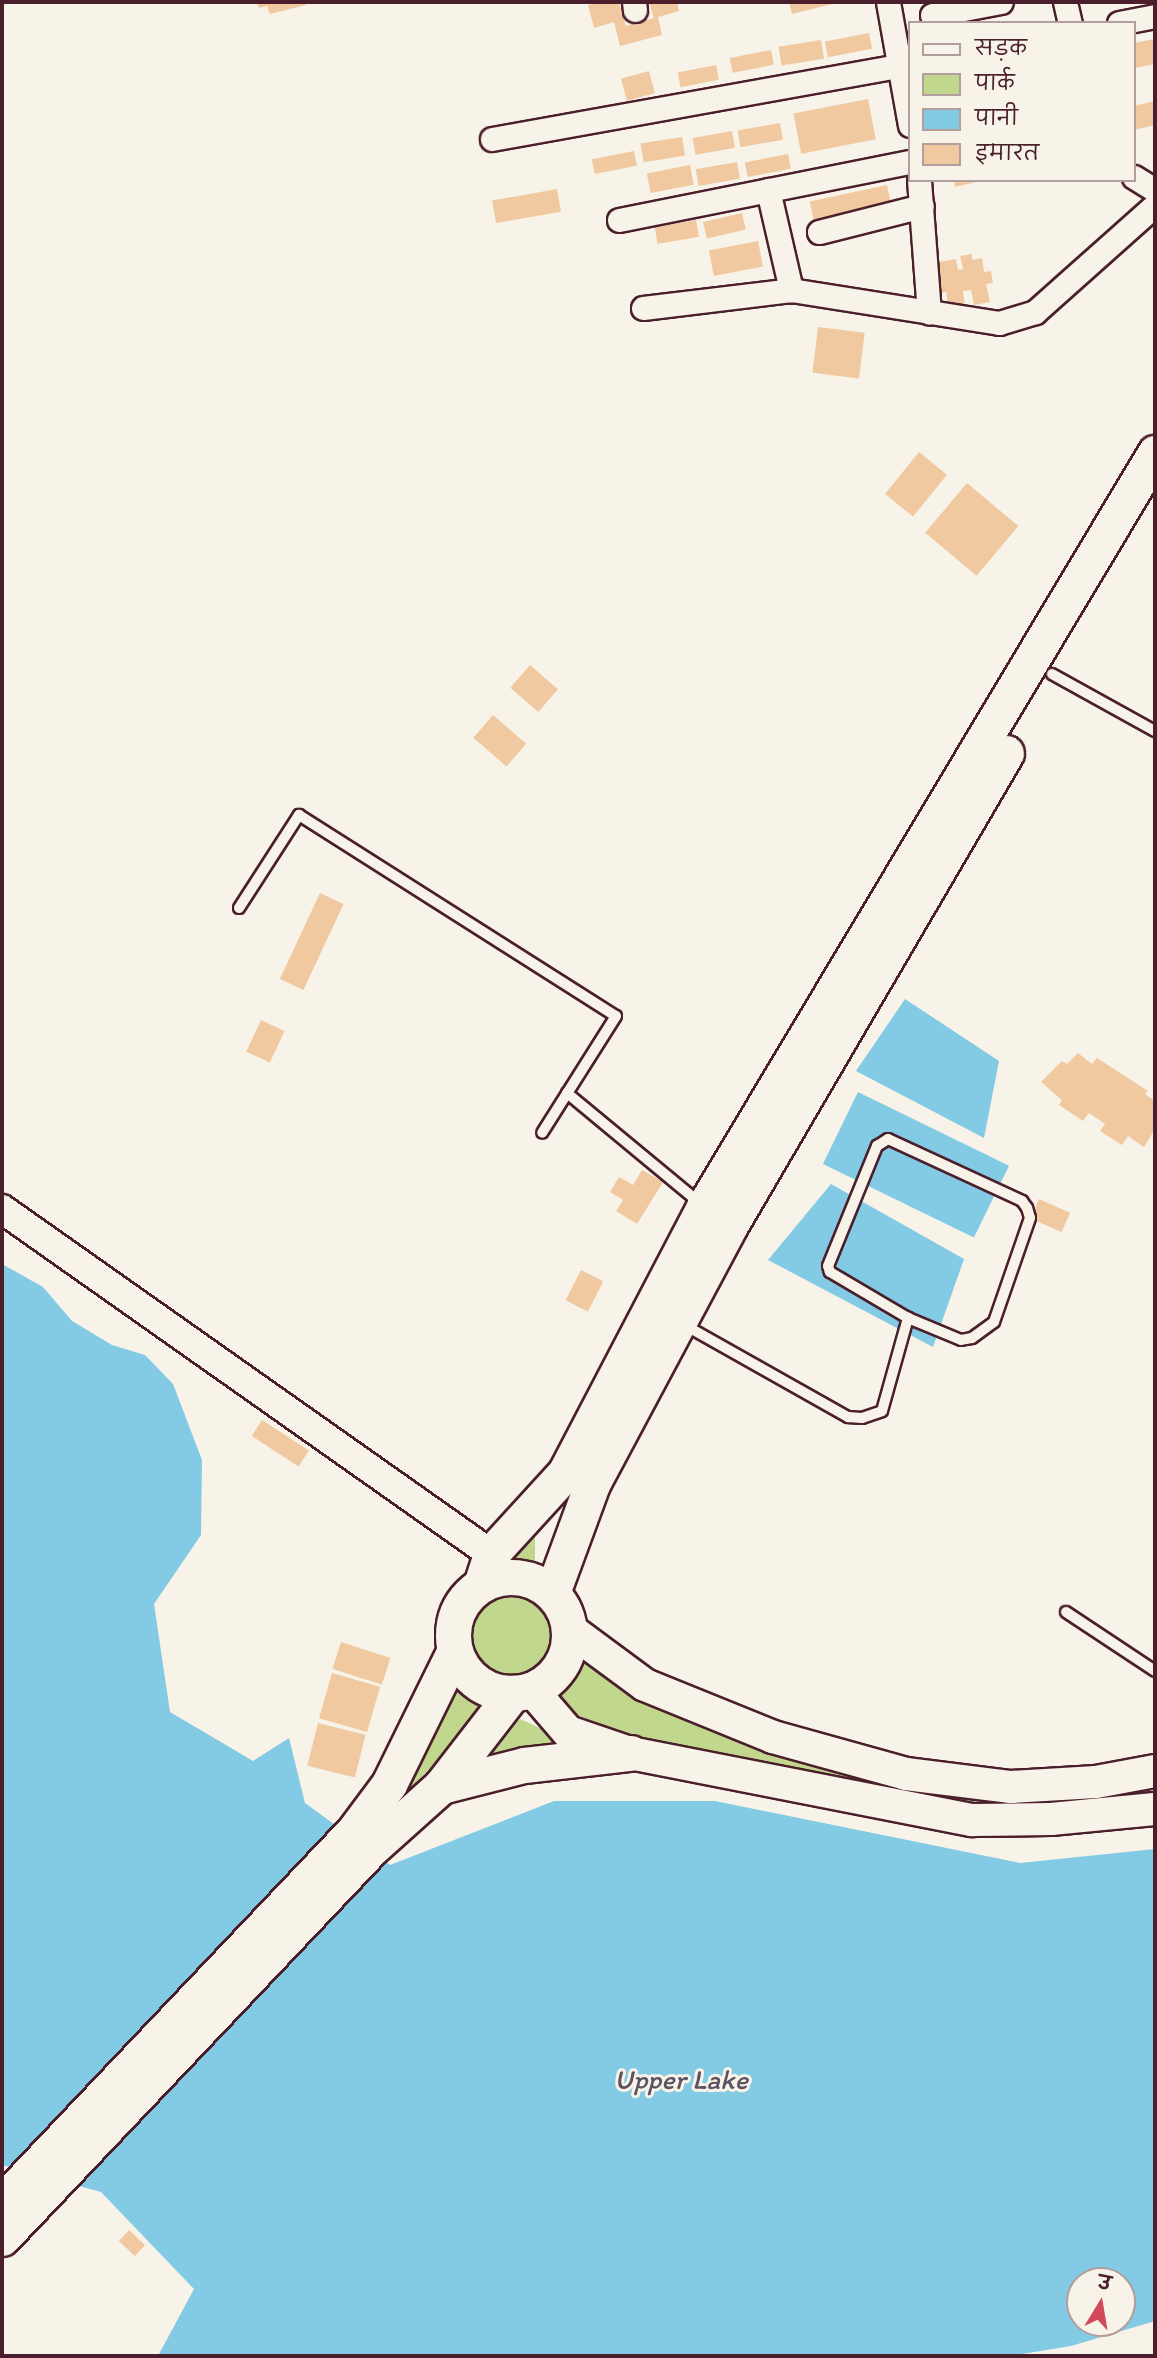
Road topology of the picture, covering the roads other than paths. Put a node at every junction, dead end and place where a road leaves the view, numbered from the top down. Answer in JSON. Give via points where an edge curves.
{"nodes":[{"id":1,"x":888,"y":2,"type":"edge"},
{"id":2,"x":1001,"y":2,"type":"edge"},
{"id":3,"x":1065,"y":2,"type":"edge"},
{"id":4,"x":932,"y":15,"type":"dead end"},
{"id":5,"x":1155,"y":16,"type":"edge"},
{"id":6,"x":1070,"y":21,"type":"edge"},
{"id":7,"x":1129,"y":21,"type":"edge"},
{"id":8,"x":905,"y":65,"type":"edge"},
{"id":9,"x":908,"y":101,"type":"edge"},
{"id":10,"x":492,"y":139,"type":"dead end"},
{"id":11,"x":908,"y":162,"type":"edge"},
{"id":12,"x":1136,"y":178,"type":"edge"},
{"id":13,"x":919,"y":182,"type":"edge"},
{"id":14,"x":768,"y":190,"type":"junction"},
{"id":15,"x":1155,"y":190,"type":"edge"},
{"id":16,"x":1155,"y":205,"type":"edge"},
{"id":17,"x":922,"y":206,"type":"junction"},
{"id":18,"x":619,"y":220,"type":"dead end"},
{"id":19,"x":819,"y":232,"type":"dead end"},
{"id":20,"x":792,"y":290,"type":"junction"},
{"id":21,"x":643,"y":308,"type":"dead end"},
{"id":22,"x":929,"y":313,"type":"junction"},
{"id":23,"x":1155,"y":453,"type":"edge"},
{"id":24,"x":1155,"y":480,"type":"edge"},
{"id":25,"x":1052,"y":674,"type":"junction"},
{"id":26,"x":1155,"y":731,"type":"edge"},
{"id":27,"x":239,"y":908,"type":"dead end"},
{"id":28,"x":567,"y":1093,"type":"junction"},
{"id":29,"x":542,"y":1133,"type":"dead end"},
{"id":30,"x":2,"y":1209,"type":"edge"},
{"id":31,"x":717,"y":1217,"type":"junction"},
{"id":32,"x":908,"y":1318,"type":"junction"},
{"id":33,"x":679,"y":1322,"type":"junction"},
{"id":34,"x":486,"y":1570,"type":"junction"},
{"id":35,"x":552,"y":1593,"type":"junction"},
{"id":36,"x":1066,"y":1612,"type":"dead end"},
{"id":37,"x":569,"y":1629,"type":"junction"},
{"id":38,"x":455,"y":1650,"type":"junction"},
{"id":39,"x":1155,"y":1671,"type":"edge"},
{"id":40,"x":522,"y":1691,"type":"junction"},
{"id":41,"x":630,"y":1753,"type":"junction"},
{"id":42,"x":1155,"y":1771,"type":"edge"},
{"id":43,"x":441,"y":1786,"type":"junction"},
{"id":44,"x":1155,"y":1809,"type":"edge"},
{"id":45,"x":363,"y":1839,"type":"junction"},
{"id":46,"x":4,"y":2224,"type":"edge"}],
"edges":[{"from":1,"to":8,"type":"street"},
{"from":2,"to":4,"type":"street"},
{"from":3,"to":6,"type":"street"},
{"from":5,"to":7,"type":"street"},
{"from":8,"to":9,"type":"street"},
{"from":8,"to":10,"type":"street"},
{"from":11,"to":14,"type":"street"},
{"from":12,"to":15,"type":"street"},
{"from":13,"to":17,"type":"street"},
{"from":14,"to":18,"type":"street"},
{"from":14,"to":20,"type":"street"},
{"from":16,"to":22,"type":"street","via":[[1022,319],[999,323]]},
{"from":17,"to":19,"type":"street"},
{"from":17,"to":22,"type":"street"},
{"from":20,"to":21,"type":"street"},
{"from":20,"to":22,"type":"street"},
{"from":23,"to":31,"type":"main road"},
{"from":24,"to":25,"type":"main road"},
{"from":25,"to":26,"type":"lane"},
{"from":25,"to":31,"type":"main road"},
{"from":27,"to":28,"type":"lane","via":[[299,815],[616,1016]]},
{"from":28,"to":29,"type":"lane"},
{"from":28,"to":31,"type":"lane"},
{"from":30,"to":34,"type":"street"},
{"from":31,"to":33,"type":"main road"},
{"from":31,"to":34,"type":"main road","via":[[565,1473]]},
{"from":32,"to":32,"type":"lane","via":[[835,1277],[828,1266],[877,1146],[888,1139],[1022,1201],[1030,1218],[994,1322],[961,1340]]},
{"from":32,"to":33,"type":"lane","via":[[882,1411],[862,1418],[848,1417]]},
{"from":33,"to":35,"type":"main road","via":[[592,1484]]},
{"from":34,"to":35,"type":"main road","via":[[518,1577]]},
{"from":34,"to":38,"type":"main road","via":[[457,1613]]},
{"from":35,"to":37,"type":"main road","via":[[564,1609]]},
{"from":36,"to":39,"type":"lane"},
{"from":37,"to":40,"type":"main road","via":[[561,1665]]},
{"from":37,"to":42,"type":"main road","via":[[645,1685],[773,1737],[906,1774],[1011,1787],[1096,1782]]},
{"from":38,"to":40,"type":"main road","via":[[476,1682]]},
{"from":38,"to":45,"type":"main road"},
{"from":40,"to":41,"type":"main road","via":[[568,1732]]},
{"from":40,"to":43,"type":"main road"},
{"from":41,"to":43,"type":"main road","via":[[524,1765]]},
{"from":41,"to":44,"type":"main road","via":[[972,1820],[1051,1819]]},
{"from":43,"to":45,"type":"main road"},
{"from":45,"to":46,"type":"main road"}]}
